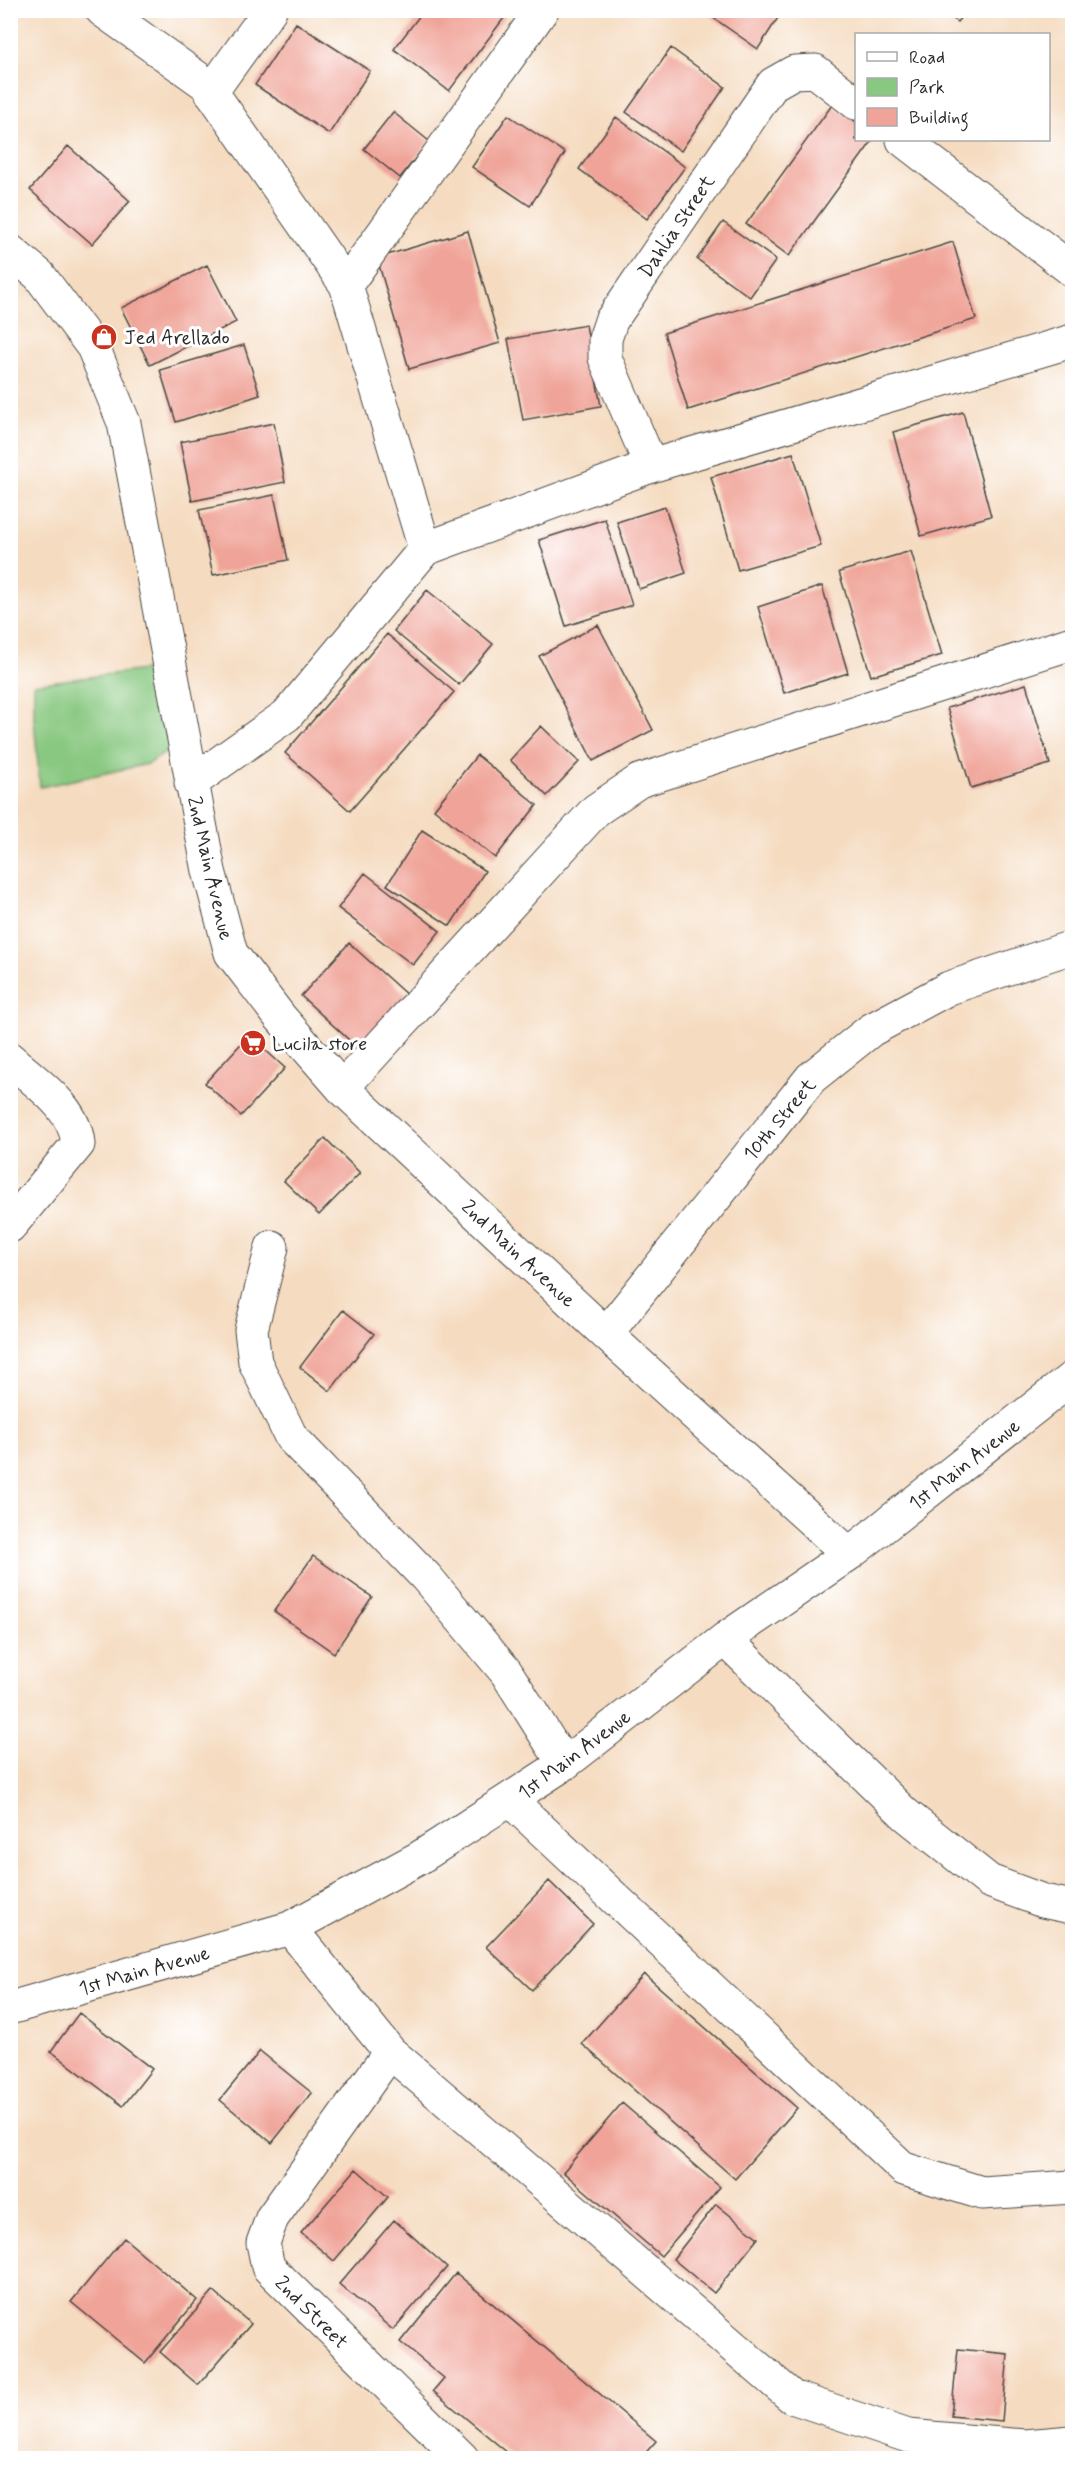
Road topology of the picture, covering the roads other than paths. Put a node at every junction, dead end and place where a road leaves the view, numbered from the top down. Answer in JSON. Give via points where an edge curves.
{"nodes":[{"id":1,"x":102,"y":10,"type":"edge"},
{"id":2,"x":270,"y":10,"type":"edge"},
{"id":3,"x":542,"y":10,"type":"edge"},
{"id":4,"x":211,"y":92,"type":"junction"},
{"id":5,"x":855,"y":102,"type":"edge"},
{"id":6,"x":904,"y":141,"type":"edge"},
{"id":7,"x":10,"y":251,"type":"edge"},
{"id":8,"x":1072,"y":270,"type":"edge"},
{"id":9,"x":346,"y":285,"type":"junction"},
{"id":10,"x":1072,"y":341,"type":"edge"},
{"id":11,"x":651,"y":466,"type":"junction"},
{"id":12,"x":426,"y":549,"type":"junction"},
{"id":13,"x":1072,"y":644,"type":"edge"},
{"id":14,"x":191,"y":783,"type":"junction"},
{"id":15,"x":1072,"y":947,"type":"edge"},
{"id":16,"x":10,"y":1059,"type":"edge"},
{"id":17,"x":342,"y":1088,"type":"junction"},
{"id":18,"x":10,"y":1226,"type":"edge"},
{"id":19,"x":272,"y":1247,"type":"dead end"},
{"id":20,"x":606,"y":1334,"type":"junction"},
{"id":21,"x":1072,"y":1378,"type":"edge"},
{"id":22,"x":849,"y":1554,"type":"junction"},
{"id":23,"x":725,"y":1639,"type":"junction"},
{"id":24,"x":564,"y":1764,"type":"junction"},
{"id":25,"x":511,"y":1801,"type":"junction"},
{"id":26,"x":1072,"y":1907,"type":"edge"},
{"id":27,"x":290,"y":1928,"type":"junction"},
{"id":28,"x":10,"y":2008,"type":"edge"},
{"id":29,"x":390,"y":2052,"type":"junction"},
{"id":30,"x":1072,"y":2187,"type":"edge"},
{"id":31,"x":1072,"y":2442,"type":"edge"},
{"id":32,"x":462,"y":2458,"type":"edge"}],
"edges":[{"from":1,"to":4,"type":"street","via":[[206,84]]},
{"from":2,"to":4,"type":"street"},
{"from":3,"to":9,"type":"street"},
{"from":4,"to":9,"type":"street"},
{"from":5,"to":11,"type":"street","name":"Dahlia Street","via":[[815,71],[794,72],[773,84],[611,321],[605,339],[605,358]]},
{"from":6,"to":8,"type":"street"},
{"from":7,"to":14,"type":"street","name":"2nd Main Avenue","via":[[39,275],[93,347],[124,423]]},
{"from":9,"to":12,"type":"street"},
{"from":10,"to":11,"type":"street"},
{"from":11,"to":12,"type":"street"},
{"from":12,"to":14,"type":"street","via":[[287,715]]},
{"from":13,"to":17,"type":"street","via":[[639,781],[596,810]]},
{"from":14,"to":17,"type":"street","name":"2nd Main Avenue","via":[[231,954]]},
{"from":15,"to":20,"type":"street","name":"10th Street","via":[[949,988],[871,1030],[811,1078]]},
{"from":16,"to":18,"type":"street","via":[[69,1114],[77,1128],[78,1144]]},
{"from":17,"to":20,"type":"street","name":"2nd Main Avenue"},
{"from":19,"to":24,"type":"street","via":[[251,1330],[255,1362],[291,1437],[426,1577],[506,1672]]},
{"from":20,"to":22,"type":"street","name":"2nd Main Avenue"},
{"from":21,"to":22,"type":"street","name":"1st Main Avenue"},
{"from":22,"to":23,"type":"street","name":"1st Main Avenue"},
{"from":23,"to":24,"type":"street","name":"1st Main Avenue"},
{"from":23,"to":26,"type":"street","via":[[904,1814],[989,1881]]},
{"from":24,"to":25,"type":"street","name":"1st Main Avenue"},
{"from":25,"to":27,"type":"street","name":"1st Main Avenue","via":[[419,1858]]},
{"from":25,"to":30,"type":"street","via":[[904,2169],[982,2193]]},
{"from":27,"to":28,"type":"street","name":"1st Main Avenue"},
{"from":27,"to":29,"type":"street"},
{"from":29,"to":31,"type":"street","via":[[792,2397],[908,2436],[1025,2446]]},
{"from":29,"to":32,"type":"street","name":"2nd Street","via":[[272,2218],[263,2243],[268,2267]]}]}
